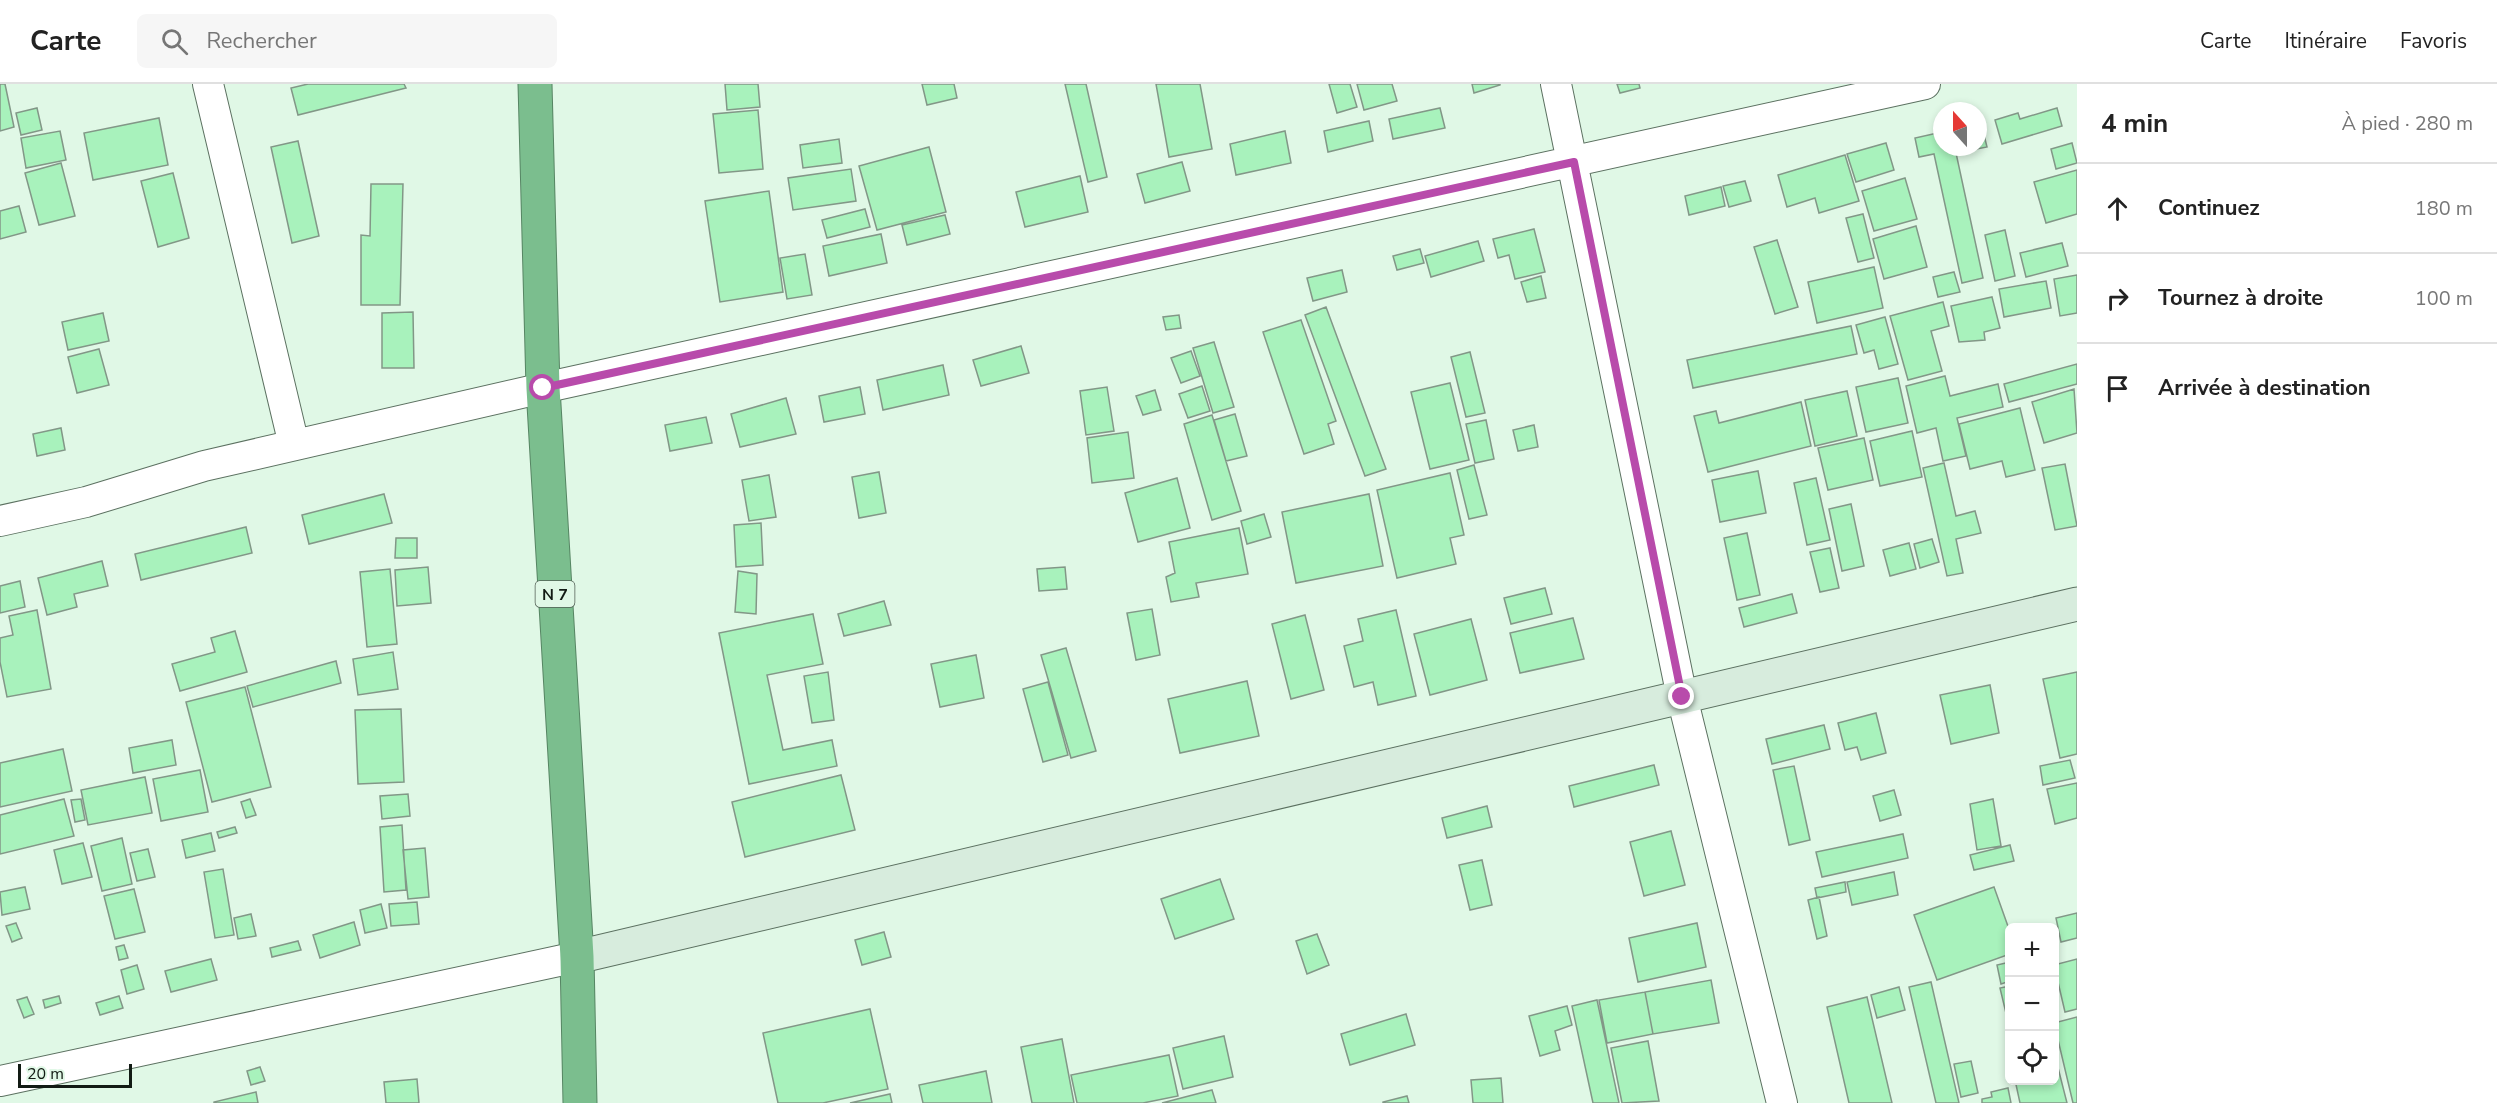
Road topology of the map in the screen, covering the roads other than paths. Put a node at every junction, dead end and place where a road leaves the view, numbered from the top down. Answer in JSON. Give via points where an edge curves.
{"nodes":[{"id":1,"x":208,"y":84,"type":"edge"},
{"id":2,"x":535,"y":84,"type":"edge"},
{"id":3,"x":1556,"y":84,"type":"edge"},
{"id":4,"x":1925,"y":84,"type":"edge"},
{"id":5,"x":1574,"y":162,"type":"junction"},
{"id":6,"x":543,"y":388,"type":"junction"},
{"id":7,"x":294,"y":445,"type":"junction"},
{"id":8,"x":0,"y":520,"type":"edge"},
{"id":9,"x":2077,"y":604,"type":"edge"},
{"id":10,"x":1682,"y":697,"type":"junction"},
{"id":11,"x":577,"y":957,"type":"junction"},
{"id":12,"x":0,"y":1081,"type":"edge"},
{"id":13,"x":580,"y":1103,"type":"edge"},
{"id":14,"x":1782,"y":1103,"type":"edge"}],
"edges":[{"from":1,"to":7,"type":"street"},
{"from":2,"to":6,"type":"highway","number":"N 7"},
{"from":3,"to":5,"type":"street"},
{"from":4,"to":5,"type":"street"},
{"from":5,"to":6,"type":"street"},
{"from":5,"to":10,"type":"street"},
{"from":6,"to":7,"type":"street"},
{"from":6,"to":11,"type":"highway","number":"N 7"},
{"from":7,"to":8,"type":"street","via":[[204,466],[86,502]]},
{"from":9,"to":10,"type":"street"},
{"from":10,"to":11,"type":"street"},
{"from":10,"to":14,"type":"street"},
{"from":11,"to":12,"type":"street"},
{"from":11,"to":13,"type":"highway","number":"N 7"}]}
